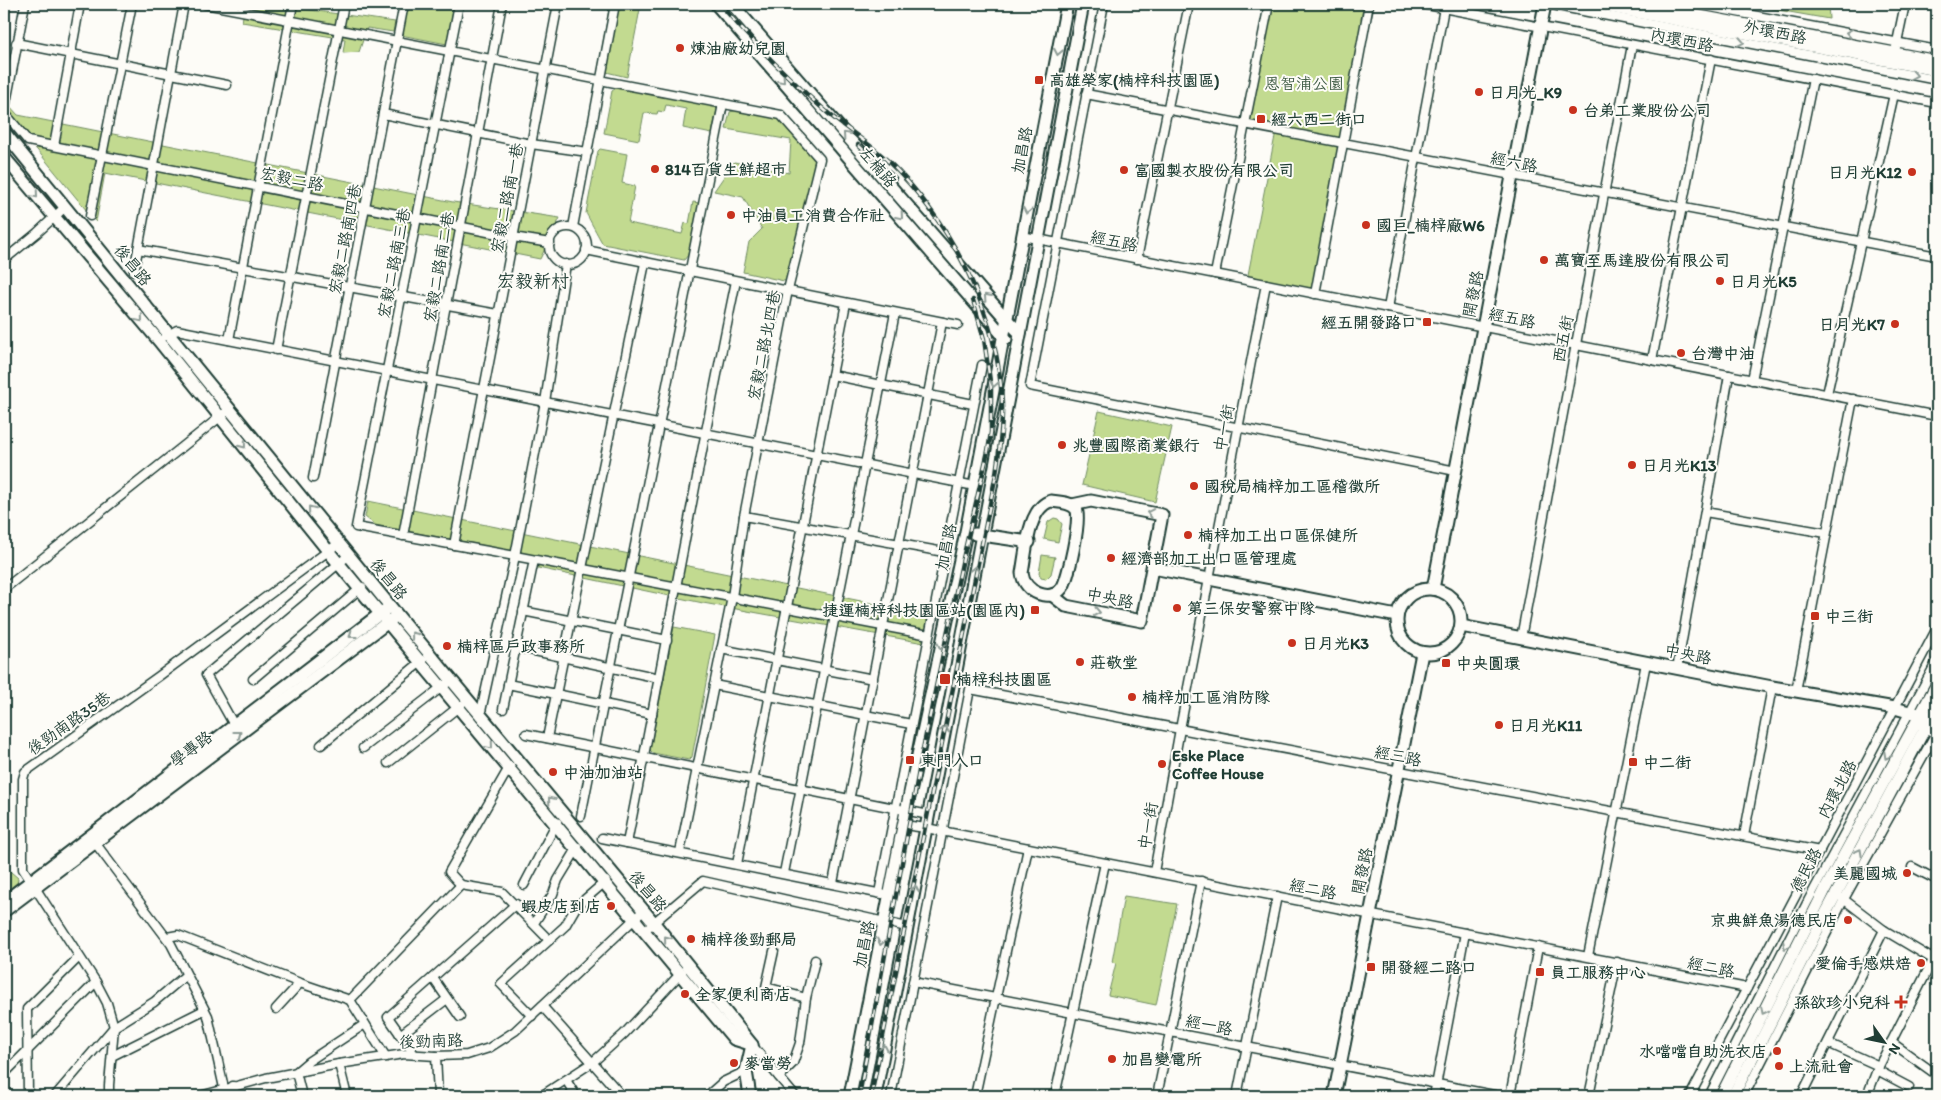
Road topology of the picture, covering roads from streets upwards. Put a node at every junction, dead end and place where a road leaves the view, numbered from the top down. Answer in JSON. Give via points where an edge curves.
{"nodes":[{"id":1,"x":25,"y":4,"type":"edge"},
{"id":2,"x":80,"y":4,"type":"edge"},
{"id":3,"x":132,"y":4,"type":"edge"},
{"id":4,"x":184,"y":4,"type":"edge"},
{"id":5,"x":205,"y":4,"type":"edge"},
{"id":6,"x":293,"y":4,"type":"edge"},
{"id":7,"x":344,"y":4,"type":"edge"},
{"id":8,"x":404,"y":4,"type":"edge"},
{"id":9,"x":458,"y":4,"type":"edge"},
{"id":10,"x":502,"y":4,"type":"edge"},
{"id":11,"x":558,"y":4,"type":"edge"},
{"id":12,"x":615,"y":4,"type":"edge"},
{"id":13,"x":716,"y":4,"type":"edge"},
{"id":14,"x":732,"y":4,"type":"edge"},
{"id":15,"x":1067,"y":4,"type":"edge"},
{"id":16,"x":1083,"y":4,"type":"edge"},
{"id":17,"x":1104,"y":4,"type":"edge"},
{"id":18,"x":1190,"y":4,"type":"edge"},
{"id":19,"x":1268,"y":4,"type":"edge"},
{"id":20,"x":1369,"y":4,"type":"edge"},
{"id":21,"x":1422,"y":4,"type":"edge"},
{"id":22,"x":1546,"y":4,"type":"edge"},
{"id":23,"x":1595,"y":4,"type":"edge"},
{"id":24,"x":1694,"y":4,"type":"edge"},
{"id":25,"x":1904,"y":4,"type":"edge"},
{"id":26,"x":1444,"y":8,"type":"junction"},
{"id":27,"x":1629,"y":9,"type":"edge"},
{"id":28,"x":290,"y":20,"type":"junction"},
{"id":29,"x":1541,"y":27,"type":"junction"},
{"id":30,"x":339,"y":30,"type":"junction"},
{"id":31,"x":397,"y":41,"type":"junction"},
{"id":32,"x":16,"y":43,"type":"junction"},
{"id":33,"x":1632,"y":44,"type":"junction"},
{"id":34,"x":1937,"y":50,"type":"edge"},
{"id":35,"x":449,"y":51,"type":"junction"},
{"id":36,"x":71,"y":54,"type":"junction"},
{"id":37,"x":1894,"y":58,"type":"junction"},
{"id":38,"x":491,"y":59,"type":"junction"},
{"id":39,"x":1711,"y":59,"type":"junction"},
{"id":40,"x":1937,"y":62,"type":"edge"},
{"id":41,"x":120,"y":64,"type":"junction"},
{"id":42,"x":546,"y":70,"type":"junction"},
{"id":43,"x":1937,"y":70,"type":"edge"},
{"id":44,"x":170,"y":74,"type":"junction"},
{"id":45,"x":1813,"y":79,"type":"junction"},
{"id":46,"x":600,"y":80,"type":"junction"},
{"id":47,"x":1937,"y":80,"type":"edge"},
{"id":48,"x":227,"y":85,"type":"dead end"},
{"id":49,"x":1086,"y":94,"type":"junction"},
{"id":50,"x":1894,"y":94,"type":"junction"},
{"id":51,"x":1937,"y":102,"type":"edge"},
{"id":52,"x":723,"y":104,"type":"junction"},
{"id":53,"x":1168,"y":110,"type":"junction"},
{"id":54,"x":4,"y":112,"type":"edge"},
{"id":55,"x":383,"y":114,"type":"junction"},
{"id":56,"x":435,"y":124,"type":"junction"},
{"id":57,"x":1245,"y":124,"type":"junction"},
{"id":58,"x":4,"y":132,"type":"edge"},
{"id":59,"x":478,"y":133,"type":"junction"},
{"id":60,"x":1343,"y":143,"type":"junction"},
{"id":61,"x":531,"y":144,"type":"junction"},
{"id":62,"x":54,"y":146,"type":"junction"},
{"id":63,"x":588,"y":152,"type":"junction"},
{"id":64,"x":101,"y":155,"type":"junction"},
{"id":65,"x":4,"y":157,"type":"edge"},
{"id":66,"x":1417,"y":157,"type":"junction"},
{"id":67,"x":153,"y":166,"type":"junction"},
{"id":68,"x":1512,"y":175,"type":"junction"},
{"id":69,"x":258,"y":186,"type":"junction"},
{"id":70,"x":1604,"y":193,"type":"junction"},
{"id":71,"x":306,"y":196,"type":"junction"},
{"id":72,"x":65,"y":207,"type":"junction"},
{"id":73,"x":365,"y":208,"type":"junction"},
{"id":74,"x":1682,"y":208,"type":"junction"},
{"id":75,"x":90,"y":216,"type":"dead end"},
{"id":76,"x":55,"y":218,"type":"junction"},
{"id":77,"x":417,"y":218,"type":"junction"},
{"id":78,"x":460,"y":226,"type":"junction"},
{"id":79,"x":573,"y":227,"type":"junction"},
{"id":80,"x":1783,"y":227,"type":"junction"},
{"id":81,"x":1022,"y":236,"type":"junction"},
{"id":82,"x":513,"y":237,"type":"junction"},
{"id":83,"x":1038,"y":240,"type":"junction"},
{"id":84,"x":1861,"y":242,"type":"junction"},
{"id":85,"x":550,"y":243,"type":"junction"},
{"id":86,"x":1058,"y":243,"type":"junction"},
{"id":87,"x":138,"y":249,"type":"junction"},
{"id":88,"x":586,"y":250,"type":"junction"},
{"id":89,"x":1937,"y":256,"type":"edge"},
{"id":90,"x":1136,"y":259,"type":"junction"},
{"id":91,"x":4,"y":260,"type":"edge"},
{"id":92,"x":645,"y":263,"type":"junction"},
{"id":93,"x":566,"y":264,"type":"junction"},
{"id":94,"x":242,"y":268,"type":"junction"},
{"id":95,"x":134,"y":271,"type":"dead end"},
{"id":96,"x":690,"y":272,"type":"junction"},
{"id":97,"x":1215,"y":274,"type":"junction"},
{"id":98,"x":290,"y":277,"type":"junction"},
{"id":99,"x":736,"y":281,"type":"junction"},
{"id":100,"x":1266,"y":284,"type":"junction"},
{"id":101,"x":350,"y":288,"type":"junction"},
{"id":102,"x":788,"y":290,"type":"junction"},
{"id":103,"x":1315,"y":294,"type":"junction"},
{"id":104,"x":401,"y":297,"type":"junction"},
{"id":105,"x":846,"y":303,"type":"junction"},
{"id":106,"x":446,"y":304,"type":"junction"},
{"id":107,"x":1388,"y":308,"type":"junction"},
{"id":108,"x":895,"y":312,"type":"junction"},
{"id":109,"x":498,"y":314,"type":"junction"},
{"id":110,"x":1006,"y":319,"type":"junction"},
{"id":111,"x":942,"y":322,"type":"junction"},
{"id":112,"x":958,"y":325,"type":"dead end"},
{"id":113,"x":1484,"y":327,"type":"junction"},
{"id":114,"x":1020,"y":333,"type":"junction"},
{"id":115,"x":1003,"y":336,"type":"junction"},
{"id":116,"x":164,"y":337,"type":"junction"},
{"id":117,"x":229,"y":340,"type":"junction"},
{"id":118,"x":1576,"y":345,"type":"junction"},
{"id":119,"x":276,"y":350,"type":"junction"},
{"id":120,"x":1017,"y":351,"type":"junction"},
{"id":121,"x":1652,"y":360,"type":"junction"},
{"id":122,"x":336,"y":361,"type":"junction"},
{"id":123,"x":982,"y":366,"type":"dead end"},
{"id":124,"x":386,"y":371,"type":"junction"},
{"id":125,"x":832,"y":375,"type":"junction"},
{"id":126,"x":1729,"y":375,"type":"junction"},
{"id":127,"x":432,"y":380,"type":"junction"},
{"id":128,"x":1752,"y":380,"type":"junction"},
{"id":129,"x":881,"y":385,"type":"junction"},
{"id":130,"x":484,"y":390,"type":"junction"},
{"id":131,"x":928,"y":394,"type":"junction"},
{"id":132,"x":1827,"y":394,"type":"junction"},
{"id":133,"x":1853,"y":399,"type":"junction"},
{"id":134,"x":545,"y":402,"type":"junction"},
{"id":135,"x":973,"y":404,"type":"junction"},
{"id":136,"x":230,"y":409,"type":"junction"},
{"id":137,"x":614,"y":416,"type":"junction"},
{"id":138,"x":1937,"y":416,"type":"edge"},
{"id":139,"x":220,"y":417,"type":"junction"},
{"id":140,"x":659,"y":424,"type":"junction"},
{"id":141,"x":1238,"y":428,"type":"junction"},
{"id":142,"x":704,"y":432,"type":"junction"},
{"id":143,"x":758,"y":444,"type":"junction"},
{"id":144,"x":816,"y":455,"type":"junction"},
{"id":145,"x":865,"y":465,"type":"junction"},
{"id":146,"x":1456,"y":471,"type":"junction"},
{"id":147,"x":913,"y":474,"type":"junction"},
{"id":148,"x":313,"y":478,"type":"dead end"},
{"id":149,"x":958,"y":483,"type":"junction"},
{"id":150,"x":975,"y":486,"type":"junction"},
{"id":151,"x":1072,"y":505,"type":"junction"},
{"id":152,"x":1705,"y":512,"type":"junction"},
{"id":153,"x":744,"y":516,"type":"junction"},
{"id":154,"x":803,"y":526,"type":"junction"},
{"id":155,"x":966,"y":532,"type":"junction"},
{"id":156,"x":1826,"y":533,"type":"junction"},
{"id":157,"x":851,"y":535,"type":"junction"},
{"id":158,"x":982,"y":535,"type":"junction"},
{"id":159,"x":403,"y":536,"type":"junction"},
{"id":160,"x":1028,"y":542,"type":"junction"},
{"id":161,"x":340,"y":543,"type":"junction"},
{"id":162,"x":899,"y":544,"type":"junction"},
{"id":163,"x":454,"y":545,"type":"junction"},
{"id":164,"x":329,"y":552,"type":"junction"},
{"id":165,"x":944,"y":552,"type":"junction"},
{"id":166,"x":349,"y":555,"type":"junction"},
{"id":167,"x":515,"y":556,"type":"junction"},
{"id":168,"x":534,"y":560,"type":"junction"},
{"id":169,"x":339,"y":564,"type":"junction"},
{"id":170,"x":1153,"y":568,"type":"junction"},
{"id":171,"x":582,"y":569,"type":"junction"},
{"id":172,"x":629,"y":578,"type":"junction"},
{"id":173,"x":1209,"y":579,"type":"junction"},
{"id":174,"x":370,"y":581,"type":"junction"},
{"id":175,"x":677,"y":587,"type":"junction"},
{"id":176,"x":4,"y":589,"type":"edge"},
{"id":177,"x":360,"y":589,"type":"junction"},
{"id":178,"x":1433,"y":590,"type":"junction"},
{"id":179,"x":1052,"y":595,"type":"junction"},
{"id":180,"x":732,"y":597,"type":"junction"},
{"id":181,"x":787,"y":608,"type":"junction"},
{"id":182,"x":394,"y":611,"type":"junction"},
{"id":183,"x":523,"y":611,"type":"junction"},
{"id":184,"x":1397,"y":616,"type":"junction"},
{"id":185,"x":835,"y":617,"type":"junction"},
{"id":186,"x":384,"y":618,"type":"junction"},
{"id":187,"x":572,"y":620,"type":"junction"},
{"id":188,"x":883,"y":626,"type":"junction"},
{"id":189,"x":1461,"y":626,"type":"junction"},
{"id":190,"x":1937,"y":628,"type":"edge"},
{"id":191,"x":619,"y":629,"type":"junction"},
{"id":192,"x":928,"y":635,"type":"junction"},
{"id":193,"x":1521,"y":638,"type":"junction"},
{"id":194,"x":667,"y":640,"type":"junction"},
{"id":195,"x":516,"y":647,"type":"junction"},
{"id":196,"x":721,"y":649,"type":"junction"},
{"id":197,"x":1422,"y":653,"type":"junction"},
{"id":198,"x":430,"y":654,"type":"junction"},
{"id":199,"x":564,"y":658,"type":"junction"},
{"id":200,"x":776,"y":660,"type":"junction"},
{"id":201,"x":1937,"y":661,"type":"edge"},
{"id":202,"x":420,"y":663,"type":"junction"},
{"id":203,"x":1646,"y":663,"type":"junction"},
{"id":204,"x":611,"y":667,"type":"junction"},
{"id":205,"x":1677,"y":668,"type":"junction"},
{"id":206,"x":824,"y":669,"type":"junction"},
{"id":207,"x":659,"y":678,"type":"junction"},
{"id":208,"x":253,"y":679,"type":"dead end"},
{"id":209,"x":873,"y":679,"type":"junction"},
{"id":210,"x":451,"y":680,"type":"junction"},
{"id":211,"x":508,"y":684,"type":"junction"},
{"id":212,"x":1937,"y":684,"type":"edge"},
{"id":213,"x":714,"y":685,"type":"junction"},
{"id":214,"x":1772,"y":687,"type":"junction"},
{"id":215,"x":442,"y":688,"type":"junction"},
{"id":216,"x":1796,"y":691,"type":"junction"},
{"id":217,"x":557,"y":693,"type":"junction"},
{"id":218,"x":770,"y":696,"type":"junction"},
{"id":219,"x":467,"y":699,"type":"junction"},
{"id":220,"x":604,"y":703,"type":"junction"},
{"id":221,"x":817,"y":705,"type":"junction"},
{"id":222,"x":1937,"y":706,"type":"edge"},
{"id":223,"x":458,"y":708,"type":"junction"},
{"id":224,"x":1895,"y":708,"type":"junction"},
{"id":225,"x":503,"y":709,"type":"dead end"},
{"id":226,"x":652,"y":714,"type":"junction"},
{"id":227,"x":866,"y":715,"type":"junction"},
{"id":228,"x":480,"y":716,"type":"junction"},
{"id":229,"x":470,"y":723,"type":"junction"},
{"id":230,"x":1928,"y":723,"type":"edge"},
{"id":231,"x":911,"y":724,"type":"junction"},
{"id":232,"x":234,"y":725,"type":"junction"},
{"id":233,"x":1180,"y":729,"type":"junction"},
{"id":234,"x":526,"y":734,"type":"dead end"},
{"id":235,"x":547,"y":738,"type":"junction"},
{"id":236,"x":321,"y":745,"type":"dead end"},
{"id":237,"x":363,"y":748,"type":"dead end"},
{"id":238,"x":595,"y":748,"type":"junction"},
{"id":239,"x":644,"y":758,"type":"junction"},
{"id":240,"x":517,"y":760,"type":"junction"},
{"id":241,"x":388,"y":763,"type":"dead end"},
{"id":242,"x":508,"y":768,"type":"junction"},
{"id":243,"x":697,"y":769,"type":"junction"},
{"id":244,"x":1399,"y":770,"type":"junction"},
{"id":245,"x":753,"y":780,"type":"junction"},
{"id":246,"x":801,"y":789,"type":"junction"},
{"id":247,"x":849,"y":799,"type":"junction"},
{"id":248,"x":901,"y":810,"type":"junction"},
{"id":249,"x":1616,"y":812,"type":"junction"},
{"id":250,"x":929,"y":815,"type":"junction"},
{"id":251,"x":564,"y":816,"type":"junction"},
{"id":252,"x":582,"y":816,"type":"dead end"},
{"id":253,"x":555,"y":824,"type":"junction"},
{"id":254,"x":904,"y":825,"type":"junction"},
{"id":255,"x":926,"y":828,"type":"junction"},
{"id":256,"x":943,"y":831,"type":"junction"},
{"id":257,"x":1744,"y":836,"type":"junction"},
{"id":258,"x":602,"y":838,"type":"dead end"},
{"id":259,"x":92,"y":839,"type":"junction"},
{"id":260,"x":585,"y":841,"type":"junction"},
{"id":261,"x":627,"y":843,"type":"junction"},
{"id":262,"x":1028,"y":848,"type":"junction"},
{"id":263,"x":576,"y":850,"type":"junction"},
{"id":264,"x":1820,"y":851,"type":"junction"},
{"id":265,"x":680,"y":852,"type":"junction"},
{"id":266,"x":1105,"y":863,"type":"junction"},
{"id":267,"x":737,"y":864,"type":"junction"},
{"id":268,"x":1912,"y":866,"type":"dead end"},
{"id":269,"x":1154,"y":872,"type":"junction"},
{"id":270,"x":784,"y":873,"type":"junction"},
{"id":271,"x":613,"y":875,"type":"junction"},
{"id":272,"x":1805,"y":880,"type":"junction"},
{"id":273,"x":1937,"y":880,"type":"edge"},
{"id":274,"x":1201,"y":882,"type":"junction"},
{"id":275,"x":604,"y":883,"type":"junction"},
{"id":276,"x":833,"y":883,"type":"junction"},
{"id":277,"x":32,"y":884,"type":"junction"},
{"id":278,"x":461,"y":885,"type":"junction"},
{"id":279,"x":524,"y":885,"type":"dead end"},
{"id":280,"x":1830,"y":892,"type":"junction"},
{"id":281,"x":885,"y":894,"type":"junction"},
{"id":282,"x":1277,"y":896,"type":"junction"},
{"id":283,"x":4,"y":902,"type":"edge"},
{"id":284,"x":516,"y":904,"type":"junction"},
{"id":285,"x":4,"y":911,"type":"edge"},
{"id":286,"x":639,"y":914,"type":"junction"},
{"id":287,"x":1371,"y":914,"type":"junction"},
{"id":288,"x":534,"y":923,"type":"junction"},
{"id":289,"x":885,"y":923,"type":"junction"},
{"id":290,"x":650,"y":926,"type":"junction"},
{"id":291,"x":907,"y":927,"type":"junction"},
{"id":292,"x":1884,"y":930,"type":"junction"},
{"id":293,"x":1465,"y":932,"type":"junction"},
{"id":294,"x":167,"y":937,"type":"junction"},
{"id":295,"x":549,"y":940,"type":"junction"},
{"id":296,"x":1538,"y":947,"type":"junction"},
{"id":297,"x":774,"y":951,"type":"dead end"},
{"id":298,"x":1588,"y":956,"type":"junction"},
{"id":299,"x":80,"y":957,"type":"junction"},
{"id":300,"x":1936,"y":958,"type":"edge"},
{"id":301,"x":815,"y":960,"type":"dead end"},
{"id":302,"x":1617,"y":962,"type":"junction"},
{"id":303,"x":685,"y":970,"type":"junction"},
{"id":304,"x":186,"y":975,"type":"junction"},
{"id":305,"x":433,"y":978,"type":"junction"},
{"id":306,"x":96,"y":982,"type":"junction"},
{"id":307,"x":913,"y":982,"type":"junction"},
{"id":308,"x":300,"y":983,"type":"junction"},
{"id":309,"x":1747,"y":988,"type":"junction"},
{"id":310,"x":806,"y":998,"type":"junction"},
{"id":311,"x":995,"y":998,"type":"junction"},
{"id":312,"x":448,"y":999,"type":"junction"},
{"id":313,"x":350,"y":1000,"type":"junction"},
{"id":314,"x":542,"y":1006,"type":"junction"},
{"id":315,"x":204,"y":1010,"type":"junction"},
{"id":316,"x":276,"y":1010,"type":"dead end"},
{"id":317,"x":1072,"y":1013,"type":"junction"},
{"id":318,"x":532,"y":1016,"type":"junction"},
{"id":319,"x":460,"y":1017,"type":"dead end"},
{"id":320,"x":365,"y":1024,"type":"junction"},
{"id":321,"x":114,"y":1027,"type":"junction"},
{"id":322,"x":1170,"y":1032,"type":"junction"},
{"id":323,"x":400,"y":1035,"type":"junction"},
{"id":324,"x":1828,"y":1042,"type":"junction"},
{"id":325,"x":1891,"y":1042,"type":"junction"},
{"id":326,"x":752,"y":1045,"type":"junction"},
{"id":327,"x":1247,"y":1047,"type":"junction"},
{"id":328,"x":27,"y":1050,"type":"junction"},
{"id":329,"x":414,"y":1054,"type":"junction"},
{"id":330,"x":112,"y":1056,"type":"junction"},
{"id":331,"x":436,"y":1056,"type":"junction"},
{"id":332,"x":386,"y":1057,"type":"junction"},
{"id":333,"x":593,"y":1062,"type":"junction"},
{"id":334,"x":339,"y":1064,"type":"junction"},
{"id":335,"x":1340,"y":1065,"type":"junction"},
{"id":336,"x":1878,"y":1068,"type":"junction"},
{"id":337,"x":746,"y":1071,"type":"junction"},
{"id":338,"x":296,"y":1072,"type":"junction"},
{"id":339,"x":4,"y":1074,"type":"edge"},
{"id":340,"x":1937,"y":1075,"type":"edge"},
{"id":341,"x":779,"y":1078,"type":"junction"},
{"id":342,"x":566,"y":1080,"type":"junction"},
{"id":343,"x":1436,"y":1084,"type":"junction"},
{"id":344,"x":233,"y":1086,"type":"junction"},
{"id":345,"x":1909,"y":1087,"type":"dead end"},
{"id":346,"x":224,"y":1088,"type":"junction"},
{"id":347,"x":28,"y":1096,"type":"edge"},
{"id":348,"x":55,"y":1096,"type":"edge"},
{"id":349,"x":109,"y":1096,"type":"edge"},
{"id":350,"x":200,"y":1096,"type":"edge"},
{"id":351,"x":235,"y":1096,"type":"edge"},
{"id":352,"x":302,"y":1096,"type":"edge"},
{"id":353,"x":347,"y":1096,"type":"edge"},
{"id":354,"x":438,"y":1096,"type":"edge"},
{"id":355,"x":541,"y":1096,"type":"edge"},
{"id":356,"x":576,"y":1096,"type":"edge"},
{"id":357,"x":622,"y":1096,"type":"edge"},
{"id":358,"x":707,"y":1096,"type":"edge"},
{"id":359,"x":750,"y":1096,"type":"edge"},
{"id":360,"x":795,"y":1096,"type":"edge"},
{"id":361,"x":850,"y":1096,"type":"edge"},
{"id":362,"x":875,"y":1096,"type":"edge"},
{"id":363,"x":891,"y":1096,"type":"edge"},
{"id":364,"x":975,"y":1096,"type":"edge"},
{"id":365,"x":1055,"y":1096,"type":"edge"},
{"id":366,"x":1157,"y":1096,"type":"edge"},
{"id":367,"x":1237,"y":1096,"type":"edge"},
{"id":368,"x":1334,"y":1096,"type":"edge"},
{"id":369,"x":1434,"y":1096,"type":"edge"},
{"id":370,"x":1499,"y":1096,"type":"edge"},
{"id":371,"x":1510,"y":1096,"type":"edge"},
{"id":372,"x":1589,"y":1096,"type":"edge"},
{"id":373,"x":1690,"y":1096,"type":"edge"},
{"id":374,"x":1709,"y":1096,"type":"edge"},
{"id":375,"x":1720,"y":1096,"type":"edge"},
{"id":376,"x":1733,"y":1096,"type":"edge"},
{"id":377,"x":1744,"y":1096,"type":"edge"},
{"id":378,"x":1801,"y":1096,"type":"edge"},
{"id":379,"x":1867,"y":1096,"type":"edge"}],
"edges":[{"from":1,"to":32,"type":"street"},
{"from":2,"to":36,"type":"street"},
{"from":3,"to":41,"type":"street"},
{"from":4,"to":44,"type":"street"},
{"from":5,"to":28,"type":"street"},
{"from":6,"to":28,"type":"street"},
{"from":7,"to":30,"type":"street"},
{"from":8,"to":31,"type":"street","name":"宏毅二路南四巷"},
{"from":9,"to":35,"type":"street","name":"宏毅二路南三巷"},
{"from":10,"to":38,"type":"street","name":"宏毅二路南二巷"},
{"from":11,"to":42,"type":"street","name":"宏毅二路南一巷"},
{"from":12,"to":46,"type":"street"},
{"from":13,"to":115,"type":"street","name":"左楠路","one_way":true},
{"from":110,"to":14,"type":"street","name":"左楠路","one_way":true},
{"from":15,"to":81,"type":"street","name":"加昌路","one_way":true},
{"from":16,"to":83,"type":"street","name":"加昌路"},
{"from":17,"to":49,"type":"street"},
{"from":18,"to":53,"type":"street"},
{"from":19,"to":57,"type":"street"},
{"from":20,"to":60,"type":"street"},
{"from":21,"to":26,"type":"street","name":"內環西路"},
{"from":22,"to":27,"type":"street","name":"外環西路"},
{"from":22,"to":29,"type":"street","name":"開發路"},
{"from":23,"to":27,"type":"street","name":"外環西路"},
{"from":37,"to":24,"type":"street","name":"外環西路","one_way":true},
{"from":25,"to":37,"type":"street"},
{"from":26,"to":29,"type":"street","name":"內環西路"},
{"from":26,"to":66,"type":"street"},
{"from":27,"to":37,"type":"street","name":"外環西路"},
{"from":28,"to":30,"type":"street"},
{"from":28,"to":69,"type":"street"},
{"from":29,"to":33,"type":"street","name":"內環西路"},
{"from":29,"to":68,"type":"street","name":"開發路"},
{"from":30,"to":31,"type":"street"},
{"from":30,"to":71,"type":"street"},
{"from":31,"to":35,"type":"street"},
{"from":31,"to":55,"type":"street","name":"宏毅二路南四巷"},
{"from":32,"to":36,"type":"street"},
{"from":32,"to":54,"type":"street"},
{"from":33,"to":39,"type":"street","name":"內環西路"},
{"from":33,"to":70,"type":"street","name":"西五街"},
{"from":34,"to":37,"type":"street","name":"外環西路"},
{"from":35,"to":38,"type":"street"},
{"from":35,"to":56,"type":"street","name":"宏毅二路南三巷"},
{"from":36,"to":41,"type":"street"},
{"from":36,"to":62,"type":"street"},
{"from":37,"to":40,"type":"street","name":"外環西路"},
{"from":37,"to":43,"type":"street","name":"外環西路"},
{"from":37,"to":47,"type":"street","name":"外環西路","one_way":true},
{"from":38,"to":42,"type":"street"},
{"from":38,"to":59,"type":"street","name":"宏毅二路南二巷"},
{"from":39,"to":45,"type":"street","name":"內環西路"},
{"from":39,"to":74,"type":"street"},
{"from":41,"to":44,"type":"street"},
{"from":41,"to":64,"type":"street"},
{"from":42,"to":46,"type":"street"},
{"from":42,"to":61,"type":"street","name":"宏毅二路南一巷"},
{"from":44,"to":48,"type":"street"},
{"from":44,"to":67,"type":"street"},
{"from":45,"to":50,"type":"street","name":"內環西路"},
{"from":45,"to":80,"type":"street"},
{"from":46,"to":52,"type":"street"},
{"from":46,"to":63,"type":"street"},
{"from":49,"to":53,"type":"street","name":"經六路"},
{"from":49,"to":86,"type":"street"},
{"from":50,"to":51,"type":"street","name":"內環西路"},
{"from":50,"to":84,"type":"street"},
{"from":52,"to":96,"type":"street"},
{"from":52,"to":102,"type":"street","name":"宏毅二路北四巷","via":[[781,115],[820,159]]},
{"from":53,"to":57,"type":"street","name":"經六路"},
{"from":53,"to":90,"type":"street"},
{"from":54,"to":62,"type":"street","name":"宏毅二路","via":[[28,141]]},
{"from":55,"to":56,"type":"street"},
{"from":55,"to":73,"type":"street","name":"宏毅二路南四巷"},
{"from":56,"to":59,"type":"street"},
{"from":56,"to":77,"type":"street","name":"宏毅二路南三巷"},
{"from":57,"to":60,"type":"street","name":"經六路"},
{"from":57,"to":97,"type":"street"},
{"from":58,"to":72,"type":"street","name":"後昌路"},
{"from":59,"to":61,"type":"street"},
{"from":59,"to":78,"type":"street","name":"宏毅二路南二巷"},
{"from":60,"to":66,"type":"street","name":"經六路"},
{"from":60,"to":103,"type":"street"},
{"from":61,"to":63,"type":"street"},
{"from":61,"to":82,"type":"street","name":"宏毅二路南一巷"},
{"from":62,"to":64,"type":"street","name":"宏毅二路"},
{"from":63,"to":79,"type":"street"},
{"from":64,"to":67,"type":"street","name":"宏毅二路"},
{"from":64,"to":75,"type":"street"},
{"from":65,"to":76,"type":"street","name":"後昌路","one_way":true},
{"from":66,"to":68,"type":"street","name":"經六路"},
{"from":66,"to":107,"type":"street"},
{"from":67,"to":69,"type":"street","name":"宏毅二路"},
{"from":67,"to":87,"type":"street"},
{"from":68,"to":70,"type":"street","name":"經六路"},
{"from":68,"to":113,"type":"street","name":"開發路"},
{"from":69,"to":71,"type":"street","name":"宏毅二路"},
{"from":69,"to":94,"type":"street"},
{"from":70,"to":74,"type":"street","name":"經六路"},
{"from":70,"to":118,"type":"street","name":"西五街"},
{"from":71,"to":73,"type":"street","name":"宏毅二路"},
{"from":71,"to":98,"type":"street"},
{"from":72,"to":76,"type":"street"},
{"from":72,"to":116,"type":"street","name":"後昌路"},
{"from":73,"to":77,"type":"street","name":"宏毅二路"},
{"from":73,"to":101,"type":"street","name":"宏毅二路南四巷"},
{"from":74,"to":80,"type":"street","name":"經六路"},
{"from":74,"to":121,"type":"street"},
{"from":76,"to":91,"type":"street"},
{"from":76,"to":116,"type":"street","name":"後昌路","one_way":true},
{"from":77,"to":78,"type":"street","name":"宏毅二路"},
{"from":77,"to":104,"type":"street","name":"宏毅二路南三巷"},
{"from":78,"to":82,"type":"street","name":"宏毅二路"},
{"from":78,"to":106,"type":"street","name":"宏毅二路南二巷"},
{"from":79,"to":85,"type":"street","via":[[561,228]]},
{"from":79,"to":88,"type":"street","via":[[583,234]]},
{"from":80,"to":84,"type":"street","name":"經六路"},
{"from":80,"to":128,"type":"street"},
{"from":81,"to":83,"type":"street","name":"經五路"},
{"from":81,"to":110,"type":"street","name":"加昌路"},
{"from":82,"to":85,"type":"street","name":"宏毅二路"},
{"from":82,"to":109,"type":"street","name":"宏毅二路南一巷"},
{"from":83,"to":86,"type":"street","name":"經五路"},
{"from":83,"to":114,"type":"street","name":"加昌路"},
{"from":84,"to":89,"type":"street","name":"經六路"},
{"from":84,"to":132,"type":"street"},
{"from":85,"to":93,"type":"street","via":[[555,259]]},
{"from":86,"to":90,"type":"street","name":"經五路"},
{"from":86,"to":141,"type":"street","via":[[1030,386]]},
{"from":87,"to":94,"type":"street"},
{"from":87,"to":95,"type":"street"},
{"from":88,"to":92,"type":"street"},
{"from":88,"to":93,"type":"street","via":[[578,262]]},
{"from":90,"to":97,"type":"street","name":"經五路"},
{"from":92,"to":96,"type":"street"},
{"from":92,"to":137,"type":"street"},
{"from":93,"to":134,"type":"street"},
{"from":94,"to":98,"type":"street"},
{"from":94,"to":117,"type":"street"},
{"from":96,"to":99,"type":"street"},
{"from":96,"to":140,"type":"street"},
{"from":97,"to":100,"type":"street","name":"經五路"},
{"from":98,"to":101,"type":"street"},
{"from":98,"to":119,"type":"street"},
{"from":99,"to":102,"type":"street"},
{"from":99,"to":142,"type":"street"},
{"from":100,"to":103,"type":"street","name":"經五路"},
{"from":100,"to":141,"type":"street","name":"中一街"},
{"from":101,"to":104,"type":"street"},
{"from":101,"to":122,"type":"street","name":"宏毅二路南四巷"},
{"from":102,"to":105,"type":"street"},
{"from":102,"to":143,"type":"street","name":"宏毅二路北四巷"},
{"from":103,"to":107,"type":"street","name":"經五路"},
{"from":104,"to":106,"type":"street"},
{"from":104,"to":124,"type":"street","name":"宏毅二路南三巷"},
{"from":105,"to":108,"type":"street"},
{"from":105,"to":125,"type":"street"},
{"from":106,"to":109,"type":"street"},
{"from":106,"to":127,"type":"street","name":"宏毅二路南二巷"},
{"from":107,"to":113,"type":"street","name":"經五路"},
{"from":108,"to":111,"type":"street"},
{"from":108,"to":129,"type":"street"},
{"from":109,"to":130,"type":"street","name":"宏毅二路南一巷"},
{"from":110,"to":114,"type":"street","name":"左楠路"},
{"from":110,"to":115,"type":"street","name":"加昌路"},
{"from":111,"to":112,"type":"street"},
{"from":111,"to":131,"type":"street"},
{"from":113,"to":118,"type":"street","name":"經五路"},
{"from":113,"to":146,"type":"street","name":"開發路"},
{"from":114,"to":120,"type":"street","name":"加昌路"},
{"from":115,"to":120,"type":"street","name":"左楠路"},
{"from":115,"to":150,"type":"street","name":"加昌路","one_way":true},
{"from":116,"to":117,"type":"street","via":[[177,330]]},
{"from":116,"to":136,"type":"street","name":"後昌路"},
{"from":116,"to":139,"type":"street","name":"後昌路"},
{"from":117,"to":119,"type":"street"},
{"from":118,"to":121,"type":"street","name":"經五路"},
{"from":118,"to":193,"type":"street","name":"西五街"},
{"from":119,"to":122,"type":"street"},
{"from":120,"to":158,"type":"street","name":"加昌路"},
{"from":121,"to":126,"type":"street","name":"經五路"},
{"from":122,"to":124,"type":"street"},
{"from":122,"to":148,"type":"street","name":"宏毅二路南四巷"},
{"from":123,"to":135,"type":"street"},
{"from":124,"to":127,"type":"street"},
{"from":124,"to":159,"type":"street","name":"宏毅二路南三巷","via":[[356,528]]},
{"from":125,"to":129,"type":"street"},
{"from":125,"to":144,"type":"street"},
{"from":126,"to":128,"type":"street","name":"經五路"},
{"from":126,"to":152,"type":"street"},
{"from":127,"to":130,"type":"street"},
{"from":127,"to":159,"type":"street","name":"宏毅二路南二巷"},
{"from":128,"to":132,"type":"street","name":"經五路"},
{"from":129,"to":131,"type":"street"},
{"from":129,"to":145,"type":"street"},
{"from":130,"to":134,"type":"street"},
{"from":130,"to":163,"type":"street","name":"宏毅二路南一巷"},
{"from":131,"to":135,"type":"street"},
{"from":131,"to":147,"type":"street"},
{"from":132,"to":133,"type":"street","name":"經五路"},
{"from":133,"to":138,"type":"street","name":"經五路"},
{"from":133,"to":156,"type":"street"},
{"from":134,"to":137,"type":"street"},
{"from":134,"to":167,"type":"street"},
{"from":135,"to":149,"type":"street"},
{"from":136,"to":139,"type":"street"},
{"from":161,"to":136,"type":"street","name":"後昌路","one_way":true},
{"from":137,"to":140,"type":"street"},
{"from":137,"to":171,"type":"street"},
{"from":139,"to":164,"type":"street","name":"後昌路","one_way":true},
{"from":139,"to":176,"type":"street"},
{"from":140,"to":142,"type":"street"},
{"from":140,"to":172,"type":"street"},
{"from":141,"to":146,"type":"street"},
{"from":141,"to":173,"type":"street","name":"中一街"},
{"from":142,"to":143,"type":"street"},
{"from":142,"to":175,"type":"street"},
{"from":143,"to":144,"type":"street"},
{"from":143,"to":153,"type":"street","name":"宏毅二路北四巷"},
{"from":144,"to":145,"type":"street"},
{"from":144,"to":154,"type":"street"},
{"from":145,"to":147,"type":"street"},
{"from":145,"to":157,"type":"street"},
{"from":146,"to":178,"type":"street","name":"開發路"},
{"from":147,"to":149,"type":"street"},
{"from":147,"to":162,"type":"street"},
{"from":149,"to":150,"type":"street"},
{"from":149,"to":165,"type":"street"},
{"from":150,"to":155,"type":"street","name":"加昌路"},
{"from":151,"to":160,"type":"street","via":[[1044,502],[1036,511]]},
{"from":170,"to":151,"type":"street","name":"中央路","one_way":true,"via":[[1162,515],[1091,501]]},
{"from":151,"to":179,"type":"street","via":[[1078,513],[1078,526],[1064,583]]},
{"from":152,"to":156,"type":"street"},
{"from":152,"to":205,"type":"street"},
{"from":153,"to":154,"type":"street"},
{"from":153,"to":180,"type":"street","name":"宏毅二路北四巷"},
{"from":154,"to":157,"type":"street"},
{"from":154,"to":181,"type":"street"},
{"from":155,"to":158,"type":"street"},
{"from":155,"to":248,"type":"street","name":"加昌路","one_way":true},
{"from":156,"to":216,"type":"street"},
{"from":157,"to":162,"type":"street"},
{"from":157,"to":185,"type":"street"},
{"from":158,"to":160,"type":"street"},
{"from":250,"to":158,"type":"street","name":"加昌路","one_way":true},
{"from":159,"to":163,"type":"street"},
{"from":160,"to":179,"type":"street","via":[[1023,582],[1036,593]]},
{"from":161,"to":164,"type":"street","name":"後勁南路35巷"},
{"from":161,"to":166,"type":"street","name":"後昌路"},
{"from":162,"to":165,"type":"street"},
{"from":162,"to":188,"type":"street"},
{"from":163,"to":167,"type":"street"},
{"from":164,"to":169,"type":"street","name":"後昌路"},
{"from":164,"to":277,"type":"street","name":"後勁南路35巷","via":[[25,772],[23,869]]},
{"from":165,"to":192,"type":"street"},
{"from":166,"to":169,"type":"street"},
{"from":166,"to":174,"type":"street","name":"後昌路"},
{"from":167,"to":168,"type":"street"},
{"from":167,"to":228,"type":"street"},
{"from":168,"to":171,"type":"street"},
{"from":168,"to":183,"type":"street"},
{"from":169,"to":177,"type":"street","name":"後昌路"},
{"from":169,"to":232,"type":"street","via":[[206,674]]},
{"from":170,"to":173,"type":"street"},
{"from":179,"to":170,"type":"street","name":"中央路","one_way":true,"via":[[1066,606],[1142,621]]},
{"from":171,"to":172,"type":"street"},
{"from":171,"to":187,"type":"street"},
{"from":172,"to":175,"type":"street"},
{"from":172,"to":191,"type":"street"},
{"from":173,"to":184,"type":"street"},
{"from":173,"to":233,"type":"street","name":"中一街"},
{"from":174,"to":177,"type":"street"},
{"from":174,"to":182,"type":"street","name":"後昌路"},
{"from":175,"to":180,"type":"street"},
{"from":175,"to":194,"type":"street"},
{"from":177,"to":186,"type":"street","name":"後昌路"},
{"from":177,"to":208,"type":"street"},
{"from":178,"to":184,"type":"street","via":[[1411,595]]},
{"from":178,"to":189,"type":"street","via":[[1453,600],[1460,612]]},
{"from":180,"to":181,"type":"street"},
{"from":180,"to":196,"type":"street","name":"宏毅二路北四巷"},
{"from":181,"to":185,"type":"street"},
{"from":181,"to":200,"type":"street"},
{"from":182,"to":186,"type":"street","name":"學專路"},
{"from":198,"to":182,"type":"street","name":"後昌路","one_way":true},
{"from":183,"to":187,"type":"street"},
{"from":183,"to":195,"type":"street"},
{"from":184,"to":197,"type":"street","via":[[1400,636],[1410,647]]},
{"from":185,"to":188,"type":"street"},
{"from":185,"to":206,"type":"street"},
{"from":186,"to":202,"type":"street","name":"後昌路"},
{"from":186,"to":232,"type":"street","name":"學專路","one_way":true},
{"from":259,"to":186,"type":"street","name":"學專路","one_way":true},
{"from":187,"to":191,"type":"street"},
{"from":187,"to":199,"type":"street"},
{"from":188,"to":192,"type":"street"},
{"from":188,"to":209,"type":"street"},
{"from":189,"to":193,"type":"street","name":"中央路"},
{"from":189,"to":197,"type":"street","via":[[1446,649]]},
{"from":190,"to":224,"type":"street","name":"內環北路"},
{"from":191,"to":194,"type":"street"},
{"from":191,"to":204,"type":"street"},
{"from":192,"to":231,"type":"street"},
{"from":193,"to":203,"type":"street","name":"中央路"},
{"from":194,"to":207,"type":"street"},
{"from":195,"to":199,"type":"street"},
{"from":195,"to":211,"type":"street"},
{"from":196,"to":200,"type":"street"},
{"from":196,"to":213,"type":"street","name":"宏毅二路北四巷"},
{"from":197,"to":244,"type":"street","name":"開發路"},
{"from":198,"to":202,"type":"street"},
{"from":198,"to":210,"type":"street","name":"後昌路"},
{"from":199,"to":204,"type":"street"},
{"from":199,"to":217,"type":"street"},
{"from":200,"to":206,"type":"street"},
{"from":200,"to":218,"type":"street"},
{"from":201,"to":230,"type":"street","name":"德民路"},
{"from":202,"to":215,"type":"street","name":"後昌路"},
{"from":202,"to":236,"type":"street"},
{"from":203,"to":205,"type":"street","name":"中央路"},
{"from":203,"to":249,"type":"street"},
{"from":204,"to":207,"type":"street"},
{"from":204,"to":220,"type":"street"},
{"from":205,"to":214,"type":"street","name":"中央路"},
{"from":206,"to":209,"type":"street"},
{"from":206,"to":221,"type":"street"},
{"from":207,"to":226,"type":"street"},
{"from":209,"to":227,"type":"street"},
{"from":210,"to":215,"type":"street"},
{"from":210,"to":219,"type":"street","name":"後昌路"},
{"from":211,"to":217,"type":"street"},
{"from":211,"to":225,"type":"street"},
{"from":212,"to":230,"type":"street","name":"德民路"},
{"from":213,"to":218,"type":"street"},
{"from":213,"to":243,"type":"street","name":"宏毅二路北四巷"},
{"from":214,"to":216,"type":"street","name":"中央路"},
{"from":214,"to":257,"type":"street"},
{"from":215,"to":223,"type":"street","name":"後昌路"},
{"from":215,"to":237,"type":"street"},
{"from":216,"to":224,"type":"street","name":"中央路"},
{"from":217,"to":220,"type":"street"},
{"from":217,"to":235,"type":"street"},
{"from":218,"to":221,"type":"street"},
{"from":218,"to":245,"type":"street"},
{"from":219,"to":223,"type":"street"},
{"from":219,"to":228,"type":"street","name":"後昌路"},
{"from":220,"to":226,"type":"street"},
{"from":220,"to":238,"type":"street"},
{"from":221,"to":227,"type":"street"},
{"from":221,"to":246,"type":"street"},
{"from":222,"to":230,"type":"street","name":"德民路"},
{"from":223,"to":229,"type":"street","name":"後昌路"},
{"from":223,"to":241,"type":"street"},
{"from":224,"to":230,"type":"street","name":"中央路"},
{"from":224,"to":264,"type":"street","name":"內環北路"},
{"from":226,"to":239,"type":"street"},
{"from":227,"to":231,"type":"street"},
{"from":227,"to":247,"type":"street"},
{"from":228,"to":229,"type":"street"},
{"from":228,"to":240,"type":"street","name":"後昌路"},
{"from":229,"to":242,"type":"street","name":"後昌路","one_way":true},
{"from":230,"to":280,"type":"street","name":"德民路"},
{"from":230,"to":280,"type":"street","name":"德民路","one_way":true},
{"from":231,"to":248,"type":"street"},
{"from":232,"to":259,"type":"street","name":"學專路"},
{"from":233,"to":244,"type":"street","name":"經三路"},
{"from":233,"to":256,"type":"street","name":"經三路","via":[[970,689]]},
{"from":233,"to":269,"type":"street","name":"中一街"},
{"from":234,"to":235,"type":"street"},
{"from":235,"to":238,"type":"street"},
{"from":238,"to":239,"type":"street"},
{"from":238,"to":252,"type":"street"},
{"from":239,"to":243,"type":"street"},
{"from":239,"to":261,"type":"street"},
{"from":240,"to":242,"type":"street"},
{"from":251,"to":240,"type":"street","name":"後昌路","one_way":true},
{"from":242,"to":253,"type":"street","name":"後昌路"},
{"from":242,"to":278,"type":"street","via":[[449,872]]},
{"from":243,"to":245,"type":"street"},
{"from":243,"to":265,"type":"street","name":"宏毅二路北四巷"},
{"from":244,"to":249,"type":"street","name":"經三路"},
{"from":244,"to":287,"type":"street","name":"開發路"},
{"from":245,"to":246,"type":"street"},
{"from":245,"to":267,"type":"street"},
{"from":246,"to":247,"type":"street"},
{"from":246,"to":270,"type":"street"},
{"from":247,"to":248,"type":"street"},
{"from":247,"to":276,"type":"street"},
{"from":248,"to":250,"type":"street"},
{"from":248,"to":254,"type":"street","name":"加昌路"},
{"from":248,"to":281,"type":"street"},
{"from":249,"to":257,"type":"street","name":"經三路"},
{"from":249,"to":298,"type":"street"},
{"from":250,"to":255,"type":"street","name":"加昌路"},
{"from":251,"to":253,"type":"street"},
{"from":251,"to":260,"type":"street","name":"後昌路"},
{"from":253,"to":263,"type":"street","name":"後昌路"},
{"from":253,"to":279,"type":"street"},
{"from":254,"to":255,"type":"street","name":"經二路"},
{"from":254,"to":281,"type":"street","name":"加昌路"},
{"from":255,"to":256,"type":"street","name":"經二路"},
{"from":291,"to":255,"type":"street","name":"加昌路","one_way":true},
{"from":256,"to":262,"type":"street","name":"經二路"},
{"from":256,"to":307,"type":"street"},
{"from":257,"to":264,"type":"street","name":"經三路"},
{"from":258,"to":261,"type":"street"},
{"from":259,"to":277,"type":"street","name":"學專路"},
{"from":259,"to":294,"type":"street"},
{"from":260,"to":263,"type":"street"},
{"from":260,"to":271,"type":"street","name":"後昌路"},
{"from":261,"to":265,"type":"street"},
{"from":262,"to":266,"type":"street","name":"經二路"},
{"from":262,"to":311,"type":"street"},
{"from":263,"to":275,"type":"street","name":"後昌路"},
{"from":263,"to":288,"type":"street"},
{"from":264,"to":272,"type":"street","name":"內環北路"},
{"from":265,"to":267,"type":"street"},
{"from":266,"to":269,"type":"street","name":"經二路"},
{"from":266,"to":317,"type":"street"},
{"from":267,"to":270,"type":"street"},
{"from":268,"to":273,"type":"street"},
{"from":269,"to":274,"type":"street","name":"經二路"},
{"from":270,"to":276,"type":"street"},
{"from":271,"to":275,"type":"street"},
{"from":271,"to":286,"type":"street","name":"後昌路"},
{"from":272,"to":280,"type":"street"},
{"from":272,"to":309,"type":"street","name":"內環北路"},
{"from":274,"to":282,"type":"street","name":"經二路"},
{"from":274,"to":322,"type":"street"},
{"from":275,"to":286,"type":"street","name":"後昌路"},
{"from":275,"to":295,"type":"street","via":[[576,907],[565,926]]},
{"from":276,"to":281,"type":"street"},
{"from":277,"to":283,"type":"street","name":"學專路"},
{"from":277,"to":285,"type":"street","name":"學專路"},
{"from":277,"to":299,"type":"street","name":"後勁南路35巷"},
{"from":278,"to":284,"type":"street","via":[[502,892]]},
{"from":278,"to":313,"type":"street"},
{"from":280,"to":292,"type":"street"},
{"from":280,"to":374,"type":"street","name":"德民路","one_way":true},
{"from":280,"to":375,"type":"street","name":"德民路","one_way":true},
{"from":280,"to":376,"type":"street","name":"德民路"},
{"from":280,"to":377,"type":"street","name":"德民路"},
{"from":281,"to":289,"type":"street","name":"加昌路"},
{"from":282,"to":287,"type":"street","name":"經二路"},
{"from":282,"to":327,"type":"street"},
{"from":284,"to":288,"type":"street"},
{"from":284,"to":305,"type":"street"},
{"from":286,"to":290,"type":"street","name":"後昌路"},
{"from":286,"to":314,"type":"street","name":"後勁南路"},
{"from":287,"to":293,"type":"street","name":"經二路"},
{"from":287,"to":335,"type":"street","name":"開發路"},
{"from":288,"to":295,"type":"street"},
{"from":289,"to":290,"type":"street","via":[[703,881]]},
{"from":289,"to":291,"type":"street"},
{"from":289,"to":361,"type":"street","name":"加昌路","one_way":true},
{"from":290,"to":303,"type":"street","name":"後昌路"},
{"from":362,"to":291,"type":"street","name":"加昌路","one_way":true},
{"from":292,"to":300,"type":"street"},
{"from":292,"to":324,"type":"street"},
{"from":293,"to":296,"type":"street","name":"經二路"},
{"from":293,"to":343,"type":"street"},
{"from":294,"to":304,"type":"street"},
{"from":294,"to":308,"type":"street","via":[[178,934]]},
{"from":295,"to":318,"type":"street","via":[[501,984]]},
{"from":296,"to":298,"type":"street","name":"經二路"},
{"from":296,"to":371,"type":"street"},
{"from":297,"to":310,"type":"street","via":[[766,987]]},
{"from":298,"to":302,"type":"street","name":"經二路"},
{"from":299,"to":306,"type":"street","name":"後勁南路35巷"},
{"from":299,"to":328,"type":"street","via":[[27,1009]]},
{"from":300,"to":325,"type":"street"},
{"from":301,"to":310,"type":"street"},
{"from":302,"to":309,"type":"street","name":"經二路"},
{"from":302,"to":372,"type":"street"},
{"from":303,"to":326,"type":"street","name":"後昌路"},
{"from":303,"to":333,"type":"street"},
{"from":304,"to":315,"type":"street"},
{"from":304,"to":321,"type":"street","via":[[154,1002]]},
{"from":305,"to":312,"type":"street"},
{"from":305,"to":323,"type":"street","via":[[388,1018]]},
{"from":306,"to":321,"type":"street","name":"後勁南路35巷"},
{"from":306,"to":328,"type":"street"},
{"from":307,"to":311,"type":"street","name":"經一路"},
{"from":307,"to":363,"type":"street"},
{"from":308,"to":313,"type":"street"},
{"from":308,"to":316,"type":"street"},
{"from":309,"to":373,"type":"street","name":"內環北路"},
{"from":310,"to":341,"type":"street","via":[[793,1062]]},
{"from":311,"to":317,"type":"street","name":"經一路"},
{"from":311,"to":364,"type":"street"},
{"from":312,"to":319,"type":"street"},
{"from":312,"to":323,"type":"street"},
{"from":313,"to":320,"type":"street"},
{"from":314,"to":318,"type":"street","name":"後勁南路"},
{"from":314,"to":333,"type":"street"},
{"from":315,"to":330,"type":"street"},
{"from":315,"to":346,"type":"street","via":[[215,1042]]},
{"from":317,"to":322,"type":"street","name":"經一路"},
{"from":317,"to":365,"type":"street"},
{"from":318,"to":331,"type":"street","name":"後勁南路","via":[[489,1048],[467,1055]]},
{"from":320,"to":332,"type":"street"},
{"from":320,"to":338,"type":"street"},
{"from":321,"to":330,"type":"street","name":"後勁南路35巷"},
{"from":321,"to":348,"type":"street"},
{"from":322,"to":327,"type":"street","name":"經一路"},
{"from":322,"to":366,"type":"street"},
{"from":323,"to":329,"type":"street"},
{"from":324,"to":336,"type":"street"},
{"from":324,"to":378,"type":"street"},
{"from":325,"to":336,"type":"street"},
{"from":325,"to":340,"type":"street"},
{"from":326,"to":337,"type":"street"},
{"from":326,"to":341,"type":"street"},
{"from":327,"to":335,"type":"street","name":"經一路"},
{"from":327,"to":367,"type":"street"},
{"from":328,"to":339,"type":"street"},
{"from":328,"to":347,"type":"street"},
{"from":329,"to":331,"type":"street","name":"後勁南路"},
{"from":329,"to":332,"type":"street","name":"後勁南路"},
{"from":330,"to":349,"type":"street","name":"後勁南路35巷"},
{"from":331,"to":354,"type":"street"},
{"from":332,"to":334,"type":"street","name":"後勁南路"},
{"from":333,"to":342,"type":"street"},
{"from":333,"to":357,"type":"street"},
{"from":334,"to":338,"type":"street","name":"後勁南路"},
{"from":334,"to":353,"type":"street"},
{"from":335,"to":343,"type":"street","name":"經一路"},
{"from":335,"to":368,"type":"street","name":"開發路"},
{"from":336,"to":345,"type":"street"},
{"from":336,"to":379,"type":"street"},
{"from":337,"to":358,"type":"street","via":[[723,1082]]},
{"from":337,"to":359,"type":"street"},
{"from":338,"to":344,"type":"street","name":"後勁南路"},
{"from":338,"to":352,"type":"street"},
{"from":341,"to":360,"type":"street"},
{"from":342,"to":355,"type":"street"},
{"from":342,"to":356,"type":"street"},
{"from":343,"to":369,"type":"street"},
{"from":343,"to":370,"type":"street","name":"經一路"},
{"from":344,"to":346,"type":"street","name":"後勁南路"},
{"from":344,"to":351,"type":"street"},
{"from":346,"to":350,"type":"street","name":"後勁南路"}]}
